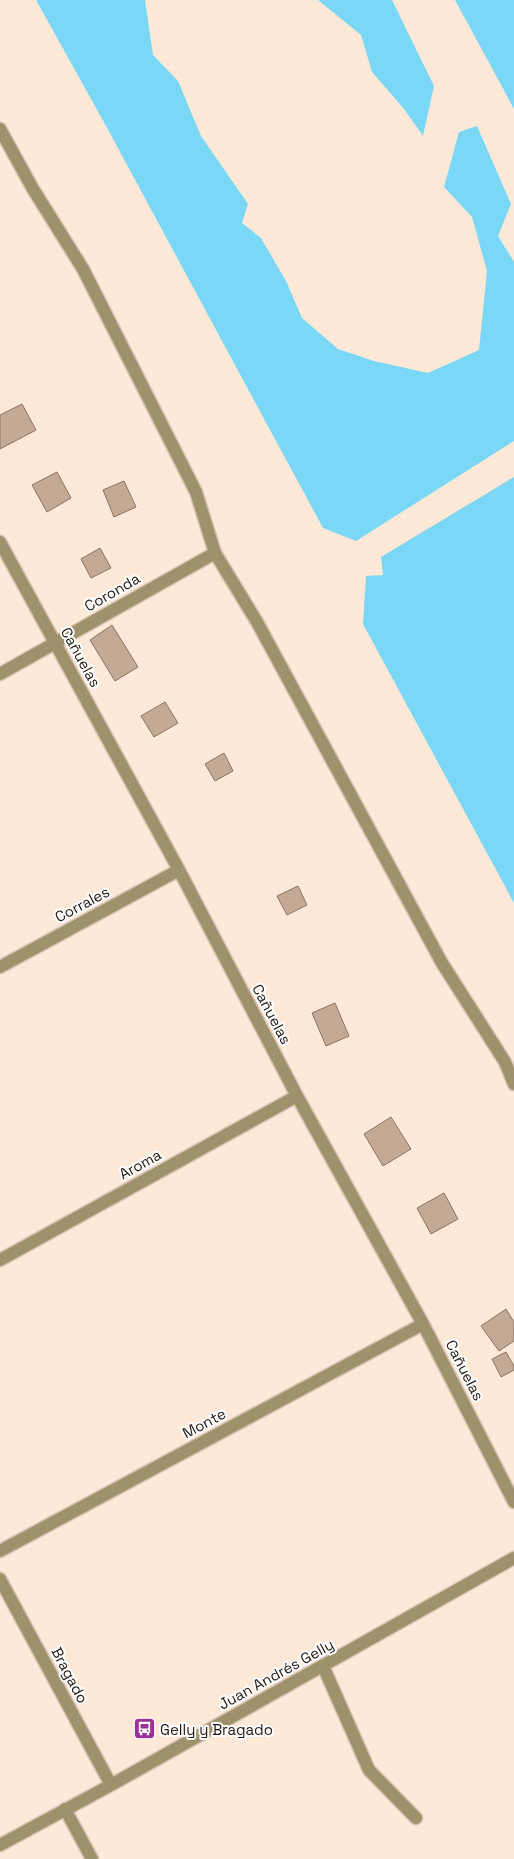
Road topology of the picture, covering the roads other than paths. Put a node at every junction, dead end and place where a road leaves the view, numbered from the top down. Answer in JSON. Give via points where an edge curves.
{"nodes":[{"id":1,"x":0,"y":129,"type":"edge"},
{"id":2,"x":0,"y":542,"type":"edge"},
{"id":3,"x":214,"y":553,"type":"junction"},
{"id":4,"x":55,"y":644,"type":"junction"},
{"id":5,"x":0,"y":674,"type":"edge"},
{"id":6,"x":179,"y":870,"type":"junction"},
{"id":7,"x":0,"y":967,"type":"edge"},
{"id":8,"x":514,"y":1084,"type":"edge"},
{"id":9,"x":296,"y":1096,"type":"junction"},
{"id":10,"x":0,"y":1260,"type":"edge"},
{"id":11,"x":423,"y":1324,"type":"junction"},
{"id":12,"x":514,"y":1502,"type":"edge"},
{"id":13,"x":0,"y":1550,"type":"edge"},
{"id":14,"x":514,"y":1558,"type":"edge"},
{"id":15,"x":0,"y":1579,"type":"edge"},
{"id":16,"x":323,"y":1666,"type":"junction"},
{"id":17,"x":111,"y":1785,"type":"junction"},
{"id":18,"x":65,"y":1809,"type":"junction"},
{"id":19,"x":416,"y":1818,"type":"dead end"},
{"id":20,"x":0,"y":1845,"type":"edge"},
{"id":21,"x":92,"y":1859,"type":"edge"}],
"edges":[{"from":1,"to":3,"type":"street","via":[[83,269],[196,492]]},
{"from":2,"to":4,"type":"street","name":"Cañuelas"},
{"from":3,"to":4,"type":"street","name":"Coronda"},
{"from":3,"to":8,"type":"street","via":[[257,622],[442,963],[504,1062]]},
{"from":4,"to":5,"type":"street","name":"Coronda"},
{"from":4,"to":6,"type":"street","name":"Cañuelas"},
{"from":6,"to":7,"type":"street","name":"Corrales"},
{"from":6,"to":9,"type":"street","name":"Cañuelas"},
{"from":9,"to":10,"type":"street","name":"Aroma"},
{"from":9,"to":11,"type":"street","name":"Cañuelas"},
{"from":11,"to":12,"type":"street","name":"Cañuelas"},
{"from":11,"to":13,"type":"street","name":"Monte"},
{"from":14,"to":16,"type":"street","name":"Juan Andrés Gelly"},
{"from":15,"to":17,"type":"street","name":"Bragado"},
{"from":16,"to":17,"type":"street","name":"Juan Andrés Gelly"},
{"from":16,"to":19,"type":"street","via":[[370,1770]]},
{"from":17,"to":18,"type":"street","name":"Juan Andrés Gelly"},
{"from":18,"to":20,"type":"street","name":"Juan Andrés Gelly"},
{"from":18,"to":21,"type":"street"}]}
